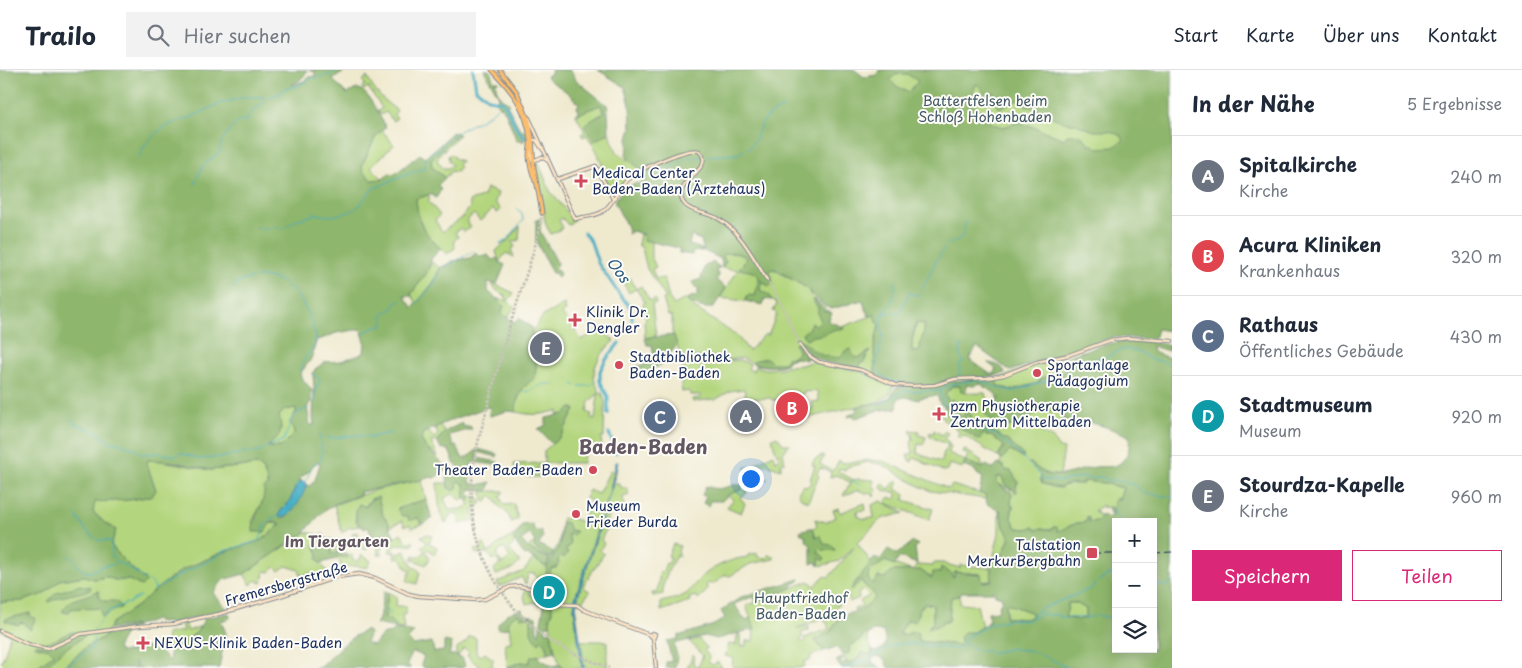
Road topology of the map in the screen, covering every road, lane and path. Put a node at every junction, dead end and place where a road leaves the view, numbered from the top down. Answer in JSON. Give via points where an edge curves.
{"nodes":[{"id":1,"x":500,"y":70,"type":"edge"},
{"id":2,"x":493,"y":71,"type":"edge"},
{"id":3,"x":526,"y":113,"type":"junction"},
{"id":4,"x":531,"y":141,"type":"junction"},
{"id":5,"x":544,"y":151,"type":"junction"},
{"id":6,"x":541,"y":158,"type":"junction"},
{"id":7,"x":534,"y":160,"type":"junction"},
{"id":8,"x":550,"y":162,"type":"junction"},
{"id":9,"x":558,"y":179,"type":"junction"},
{"id":10,"x":538,"y":188,"type":"junction"},
{"id":11,"x":614,"y":200,"type":"junction"},
{"id":12,"x":542,"y":213,"type":"tunnel mouth"},
{"id":13,"x":767,"y":280,"type":"tunnel mouth"},
{"id":14,"x":1172,"y":340,"type":"edge"},
{"id":15,"x":800,"y":344,"type":"tunnel mouth"},
{"id":16,"x":0,"y":631,"type":"edge"},
{"id":17,"x":656,"y":668,"type":"edge"}],
"edges":[{"from":1,"to":2,"type":"main road"},
{"from":1,"to":3,"type":"main road","via":[[514,88]]},
{"from":2,"to":4,"type":"main road","via":[[516,97]]},
{"from":3,"to":4,"type":"main road"},
{"from":3,"to":5,"type":"main road"},
{"from":4,"to":5,"type":"main road","via":[[536,140]]},
{"from":4,"to":7,"type":"main road"},
{"from":4,"to":10,"type":"main road","via":[[530,167]]},
{"from":5,"to":6,"type":"main road"},
{"from":5,"to":8,"type":"main road"},
{"from":6,"to":7,"type":"main road"},
{"from":6,"to":8,"type":"main road"},
{"from":7,"to":10,"type":"main road"},
{"from":8,"to":9,"type":"main road"},
{"from":9,"to":11,"type":"main road","via":[[596,166]]},
{"from":9,"to":11,"type":"main road","via":[[575,219],[603,212]]},
{"from":10,"to":12,"type":"main road"},
{"from":11,"to":13,"type":"main road","via":[[624,183],[636,173],[694,150],[704,160],[682,189],[682,201],[690,209],[713,215],[731,228]]},
{"from":14,"to":15,"type":"main road","via":[[1111,340],[999,377],[955,379],[930,386],[895,385],[854,368],[819,362]]},
{"from":16,"to":17,"type":"main road","name":"Fremersbergstraße","via":[[27,644],[48,649],[81,634],[174,624],[219,614],[337,577],[359,574],[418,596],[476,600],[510,587],[536,590],[554,604],[576,605],[652,636]]}]}
